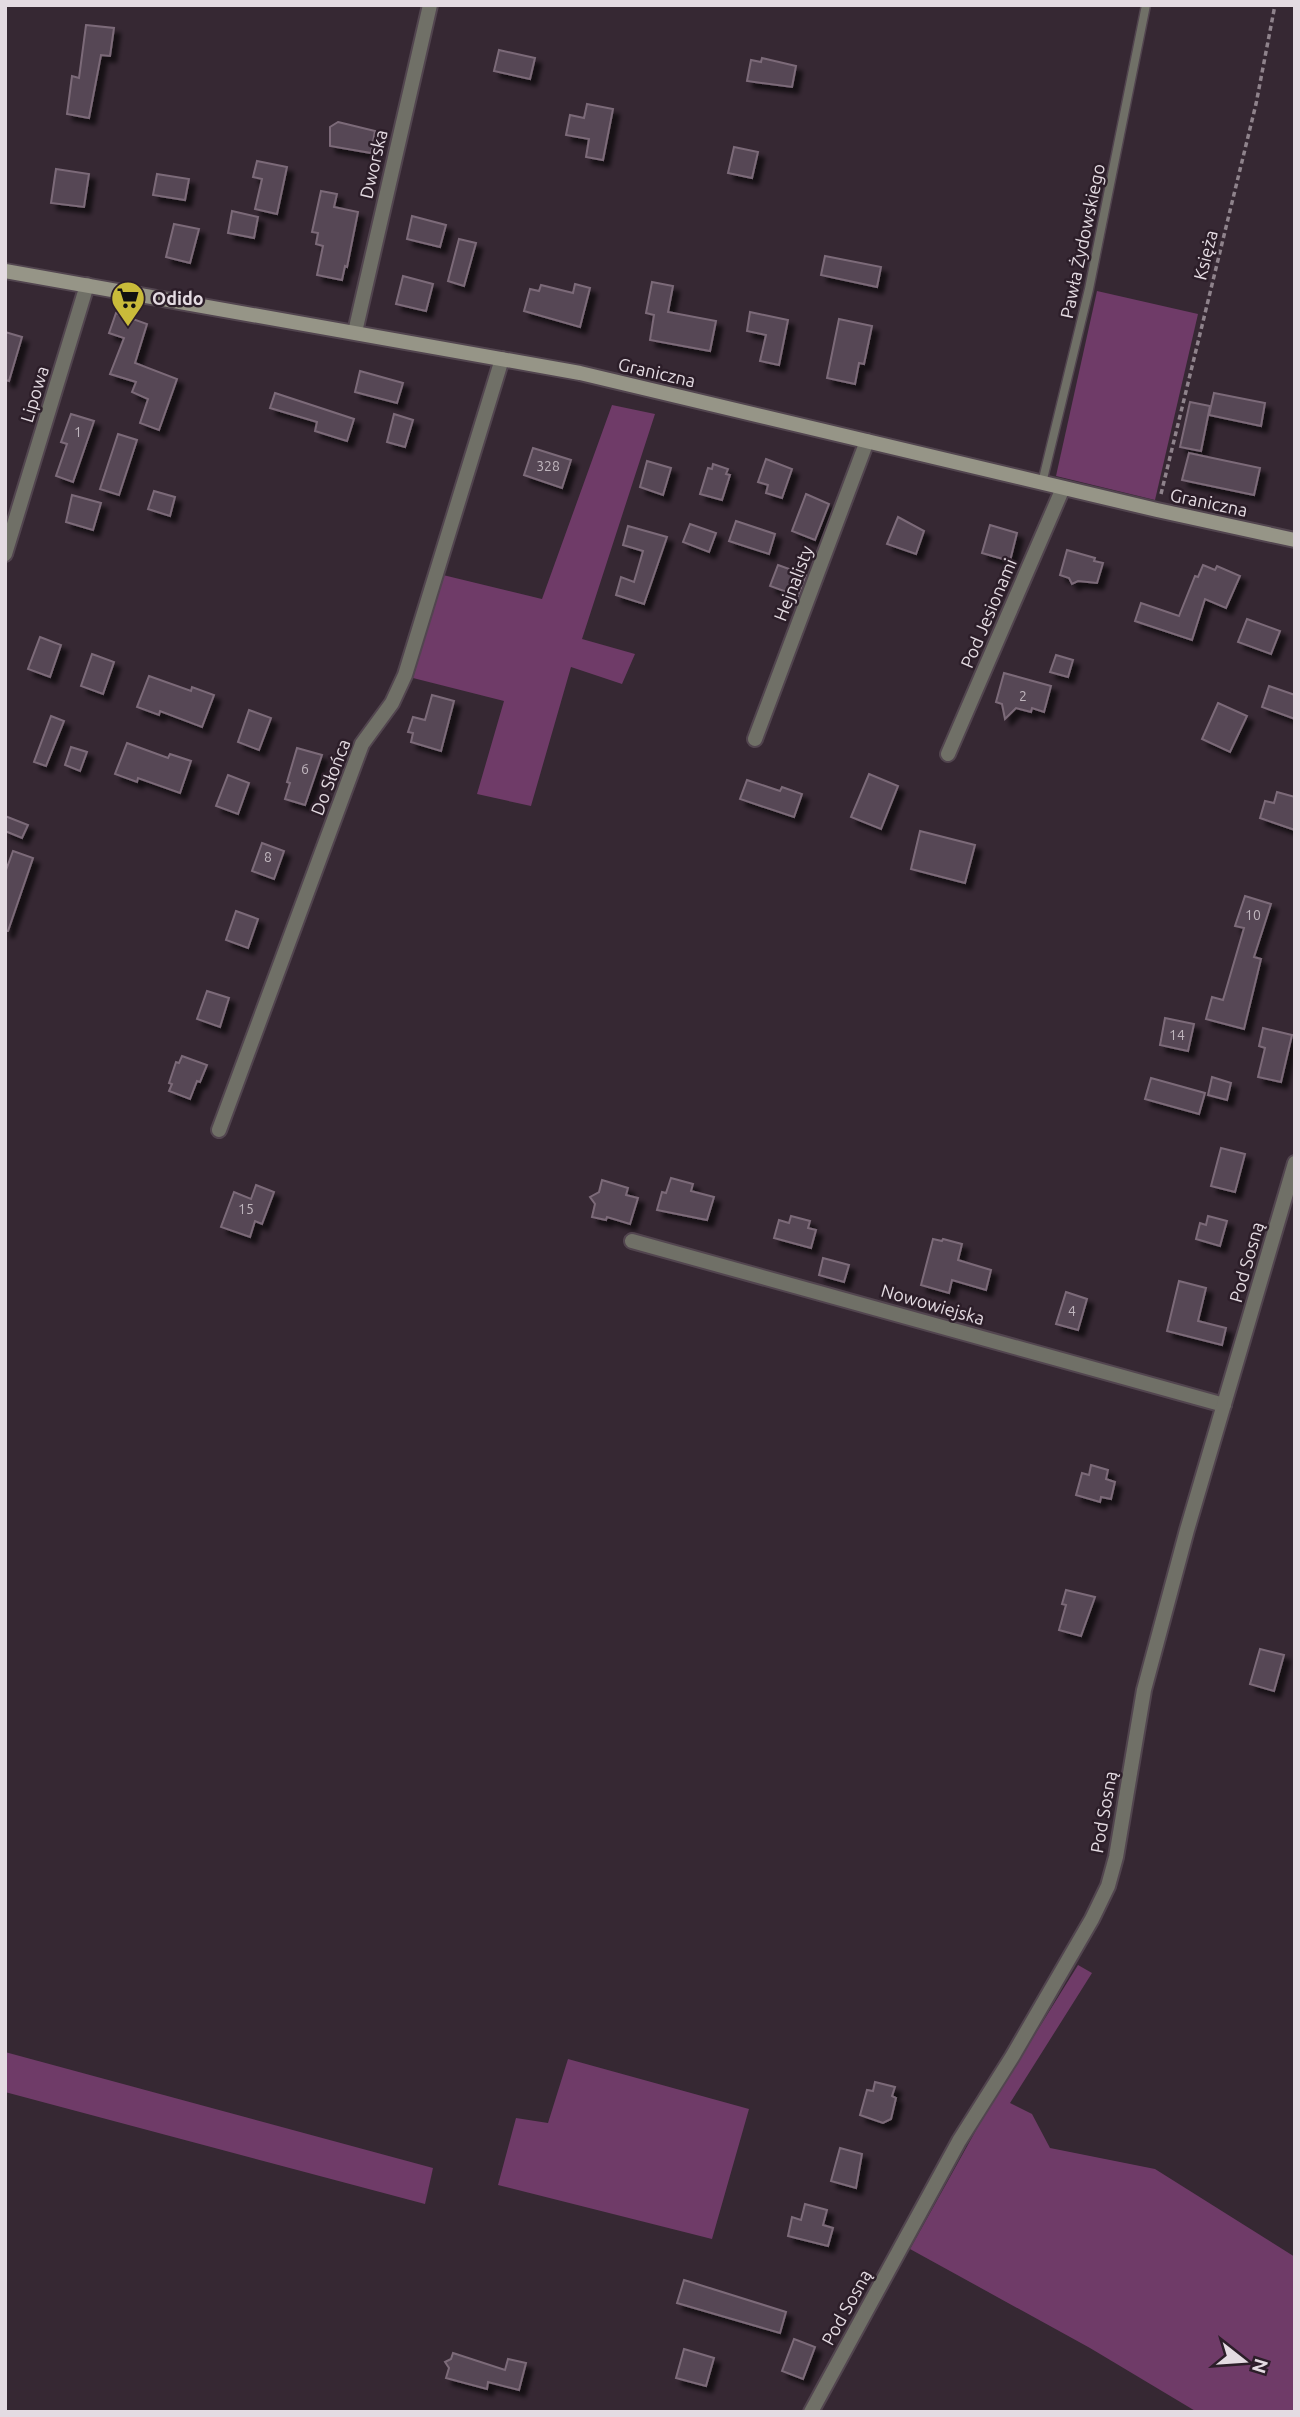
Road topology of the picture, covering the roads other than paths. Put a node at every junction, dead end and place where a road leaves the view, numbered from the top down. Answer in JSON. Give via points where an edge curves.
{"nodes":[{"id":1,"x":430,"y":5,"type":"edge"},
{"id":2,"x":1146,"y":5,"type":"edge"},
{"id":3,"x":5,"y":271,"type":"edge"},
{"id":4,"x":87,"y":285,"type":"junction"},
{"id":5,"x":355,"y":332,"type":"junction"},
{"id":6,"x":502,"y":359,"type":"junction"},
{"id":7,"x":867,"y":441,"type":"junction"},
{"id":8,"x":1042,"y":483,"type":"junction"},
{"id":9,"x":1063,"y":488,"type":"junction"},
{"id":10,"x":1295,"y":540,"type":"edge"},
{"id":11,"x":5,"y":554,"type":"edge"},
{"id":12,"x":755,"y":740,"type":"dead end"},
{"id":13,"x":948,"y":754,"type":"dead end"},
{"id":14,"x":219,"y":1130,"type":"dead end"},
{"id":15,"x":1295,"y":1163,"type":"edge"},
{"id":16,"x":632,"y":1241,"type":"dead end"},
{"id":17,"x":1224,"y":1405,"type":"junction"},
{"id":18,"x":811,"y":2412,"type":"edge"}],
"edges":[{"from":1,"to":5,"type":"street","name":"Dworska"},
{"from":2,"to":8,"type":"lane","name":"Pawła Żydowskiego","via":[[1089,289]]},
{"from":3,"to":4,"type":"street","name":"Graniczna"},
{"from":4,"to":5,"type":"street","name":"Graniczna"},
{"from":4,"to":11,"type":"street","name":"Lipowa"},
{"from":5,"to":6,"type":"street","name":"Graniczna"},
{"from":6,"to":7,"type":"street","name":"Graniczna"},
{"from":6,"to":14,"type":"street","name":"Do Słońca","via":[[405,675],[393,703],[362,744]]},
{"from":7,"to":8,"type":"street","name":"Graniczna"},
{"from":7,"to":12,"type":"street","name":"Hejnalisty"},
{"from":8,"to":9,"type":"street","name":"Graniczna"},
{"from":9,"to":10,"type":"street","name":"Graniczna"},
{"from":9,"to":13,"type":"street","name":"Pod Jesionami"},
{"from":15,"to":17,"type":"street","name":"Pod Sosną"},
{"from":16,"to":17,"type":"street","name":"Nowowiejska"},
{"from":17,"to":18,"type":"street","name":"Pod Sosną","via":[[1144,1690],[1108,1886],[1013,2057],[959,2141]]}]}
